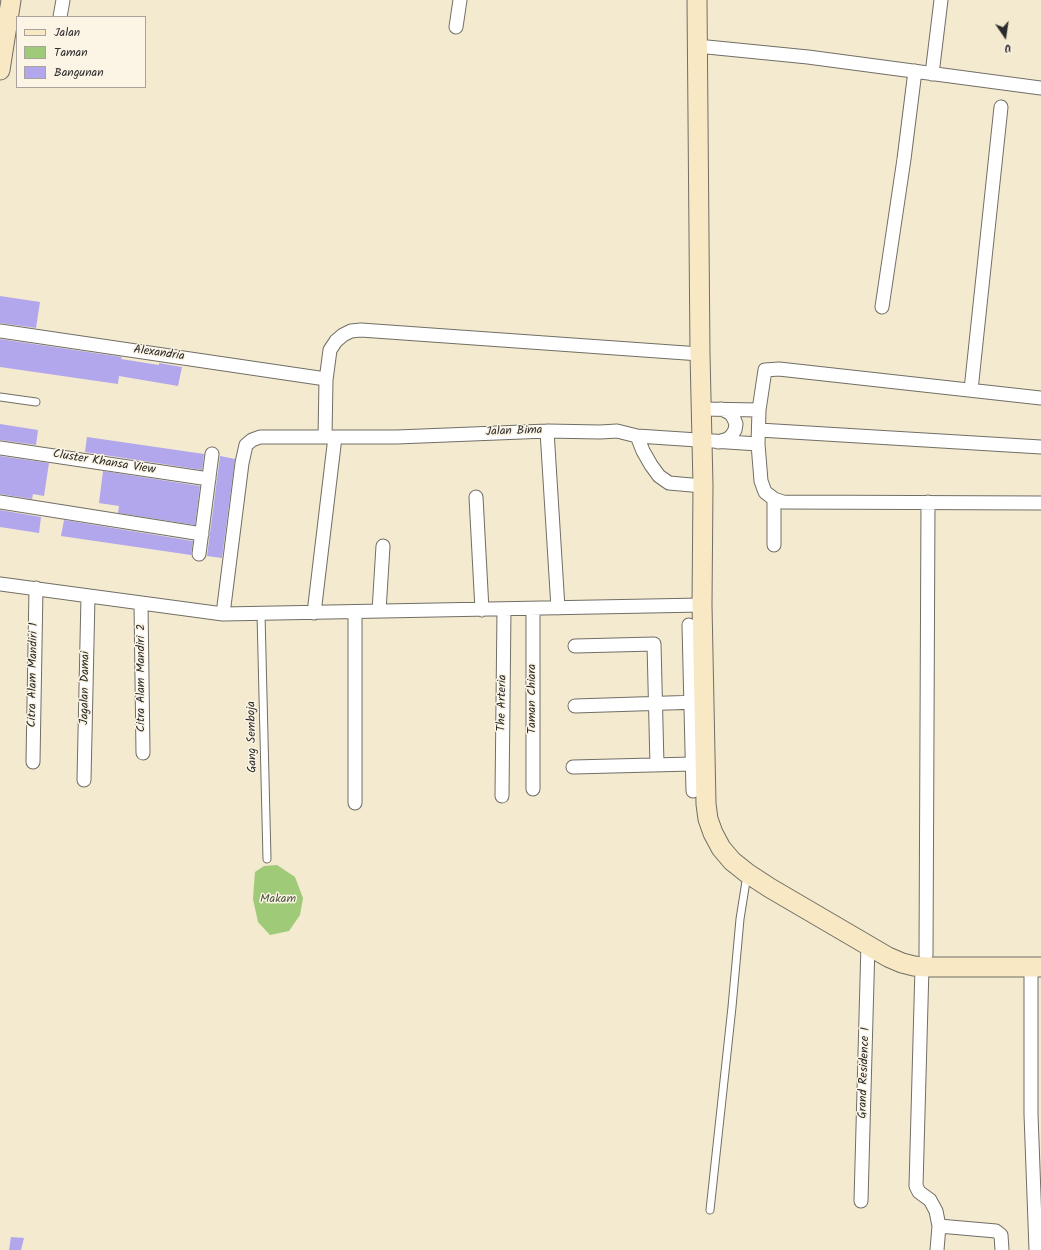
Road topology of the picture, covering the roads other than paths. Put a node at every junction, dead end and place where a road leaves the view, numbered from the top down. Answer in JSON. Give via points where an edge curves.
{"nodes":[{"id":1,"x":10,"y":0,"type":"edge"},
{"id":2,"x":63,"y":0,"type":"edge"},
{"id":3,"x":460,"y":0,"type":"edge"},
{"id":4,"x":697,"y":0,"type":"edge"},
{"id":5,"x":941,"y":0,"type":"edge"},
{"id":6,"x":60,"y":16,"type":"edge"},
{"id":7,"x":456,"y":27,"type":"dead end"},
{"id":8,"x":698,"y":46,"type":"junction"},
{"id":9,"x":0,"y":70,"type":"edge"},
{"id":10,"x":915,"y":71,"type":"junction"},
{"id":11,"x":932,"y":74,"type":"junction"},
{"id":12,"x":1041,"y":88,"type":"edge"},
{"id":13,"x":1001,"y":108,"type":"dead end"},
{"id":14,"x":882,"y":308,"type":"dead end"},
{"id":15,"x":0,"y":330,"type":"edge"},
{"id":16,"x":700,"y":354,"type":"junction"},
{"id":17,"x":319,"y":378,"type":"dead end"},
{"id":18,"x":971,"y":390,"type":"junction"},
{"id":19,"x":0,"y":397,"type":"edge"},
{"id":20,"x":1041,"y":398,"type":"edge"},
{"id":21,"x":36,"y":402,"type":"dead end"},
{"id":22,"x":701,"y":409,"type":"junction"},
{"id":23,"x":721,"y":409,"type":"junction"},
{"id":24,"x":759,"y":410,"type":"junction"},
{"id":25,"x":759,"y":430,"type":"junction"},
{"id":26,"x":547,"y":431,"type":"junction"},
{"id":27,"x":637,"y":436,"type":"junction"},
{"id":28,"x":330,"y":437,"type":"junction"},
{"id":29,"x":710,"y":441,"type":"junction"},
{"id":30,"x":758,"y":444,"type":"junction"},
{"id":31,"x":1041,"y":447,"type":"edge"},
{"id":32,"x":0,"y":448,"type":"edge"},
{"id":33,"x":212,"y":454,"type":"dead end"},
{"id":34,"x":209,"y":479,"type":"junction"},
{"id":35,"x":703,"y":486,"type":"junction"},
{"id":36,"x":476,"y":497,"type":"dead end"},
{"id":37,"x":774,"y":499,"type":"junction"},
{"id":38,"x":0,"y":502,"type":"edge"},
{"id":39,"x":928,"y":502,"type":"junction"},
{"id":40,"x":1041,"y":503,"type":"edge"},
{"id":41,"x":202,"y":534,"type":"junction"},
{"id":42,"x":774,"y":545,"type":"dead end"},
{"id":43,"x":382,"y":546,"type":"dead end"},
{"id":44,"x":199,"y":554,"type":"dead end"},
{"id":45,"x":0,"y":584,"type":"edge"},
{"id":46,"x":36,"y":588,"type":"junction"},
{"id":47,"x":88,"y":596,"type":"junction"},
{"id":48,"x":142,"y":604,"type":"junction"},
{"id":49,"x":702,"y":606,"type":"junction"},
{"id":50,"x":558,"y":608,"type":"junction"},
{"id":51,"x":504,"y":609,"type":"junction"},
{"id":52,"x":533,"y":609,"type":"junction"},
{"id":53,"x":482,"y":610,"type":"junction"},
{"id":54,"x":379,"y":611,"type":"junction"},
{"id":55,"x":355,"y":612,"type":"junction"},
{"id":56,"x":314,"y":613,"type":"junction"},
{"id":57,"x":223,"y":614,"type":"junction"},
{"id":58,"x":261,"y":614,"type":"junction"},
{"id":59,"x":689,"y":625,"type":"dead end"},
{"id":60,"x":575,"y":646,"type":"dead end"},
{"id":61,"x":698,"y":702,"type":"junction"},
{"id":62,"x":656,"y":703,"type":"junction"},
{"id":63,"x":575,"y":706,"type":"dead end"},
{"id":64,"x":142,"y":754,"type":"dead end"},
{"id":65,"x":33,"y":762,"type":"dead end"},
{"id":66,"x":692,"y":764,"type":"junction"},
{"id":67,"x":657,"y":765,"type":"junction"},
{"id":68,"x":573,"y":767,"type":"dead end"},
{"id":69,"x":84,"y":780,"type":"dead end"},
{"id":70,"x":533,"y":789,"type":"dead end"},
{"id":71,"x":693,"y":791,"type":"dead end"},
{"id":72,"x":502,"y":796,"type":"dead end"},
{"id":73,"x":355,"y":803,"type":"dead end"},
{"id":74,"x":267,"y":859,"type":"dead end"},
{"id":75,"x":747,"y":873,"type":"junction"},
{"id":76,"x":868,"y":944,"type":"junction"},
{"id":77,"x":924,"y":961,"type":"junction"},
{"id":78,"x":1036,"y":967,"type":"edge"},
{"id":79,"x":861,"y":1201,"type":"dead end"},
{"id":80,"x":710,"y":1210,"type":"dead end"},
{"id":81,"x":938,"y":1226,"type":"junction"},
{"id":82,"x":937,"y":1250,"type":"edge"},
{"id":83,"x":1002,"y":1250,"type":"edge"},
{"id":84,"x":1036,"y":1250,"type":"edge"}],
"edges":[{"from":1,"to":9,"type":"street"},
{"from":2,"to":6,"type":"street"},
{"from":3,"to":7,"type":"street"},
{"from":4,"to":8,"type":"street"},
{"from":5,"to":11,"type":"street"},
{"from":8,"to":10,"type":"street"},
{"from":8,"to":16,"type":"street"},
{"from":10,"to":11,"type":"street"},
{"from":10,"to":14,"type":"street"},
{"from":11,"to":12,"type":"street"},
{"from":13,"to":18,"type":"street"},
{"from":15,"to":17,"type":"street","name":"Alexandria"},
{"from":16,"to":22,"type":"street"},
{"from":16,"to":28,"type":"street","via":[[361,330],[351,332],[336,341],[330,350],[326,380]]},
{"from":18,"to":20,"type":"street"},
{"from":18,"to":24,"type":"street","via":[[779,369],[765,370]]},
{"from":19,"to":21,"type":"lane"},
{"from":22,"to":23,"type":"street"},
{"from":22,"to":29,"type":"street"},
{"from":23,"to":24,"type":"street"},
{"from":23,"to":29,"type":"street","via":[[731,414],[736,424],[735,430],[728,439]]},
{"from":24,"to":25,"type":"street"},
{"from":25,"to":30,"type":"street"},
{"from":25,"to":31,"type":"street"},
{"from":26,"to":27,"type":"street","name":"Jalan Bima","via":[[617,431]]},
{"from":26,"to":28,"type":"street","name":"Jalan Bima"},
{"from":26,"to":50,"type":"street"},
{"from":27,"to":29,"type":"street","name":"Jalan Bima"},
{"from":27,"to":35,"type":"street","via":[[645,456],[659,476],[669,483]]},
{"from":28,"to":56,"type":"street"},
{"from":28,"to":57,"type":"street","name":"Jalan Bima","via":[[260,437],[246,445]]},
{"from":29,"to":30,"type":"street","name":"Jalan Bima"},
{"from":29,"to":35,"type":"street"},
{"from":30,"to":37,"type":"street","via":[[761,481],[765,492]]},
{"from":32,"to":34,"type":"street","name":"Cluster Khansa View"},
{"from":33,"to":34,"type":"street"},
{"from":34,"to":41,"type":"street"},
{"from":35,"to":49,"type":"street"},
{"from":36,"to":53,"type":"street"},
{"from":37,"to":39,"type":"street","via":[[783,502]]},
{"from":37,"to":42,"type":"street"},
{"from":38,"to":41,"type":"street"},
{"from":39,"to":40,"type":"street"},
{"from":39,"to":77,"type":"street"},
{"from":41,"to":44,"type":"street"},
{"from":43,"to":54,"type":"street"},
{"from":45,"to":46,"type":"street"},
{"from":46,"to":47,"type":"street"},
{"from":46,"to":65,"type":"street","name":"Citra Alam Mandiri 1"},
{"from":47,"to":48,"type":"street"},
{"from":47,"to":69,"type":"street","name":"Jagalan Damai"},
{"from":48,"to":57,"type":"street"},
{"from":48,"to":64,"type":"street","name":"Citra Alam Mandiri 2"},
{"from":49,"to":50,"type":"street"},
{"from":49,"to":61,"type":"street"},
{"from":50,"to":52,"type":"street"},
{"from":51,"to":52,"type":"street"},
{"from":51,"to":53,"type":"street"},
{"from":51,"to":72,"type":"street","name":"The Arteria"},
{"from":52,"to":70,"type":"street","name":"Taman Chiara"},
{"from":53,"to":54,"type":"street"},
{"from":54,"to":55,"type":"street"},
{"from":55,"to":56,"type":"street"},
{"from":55,"to":73,"type":"street"},
{"from":56,"to":58,"type":"street"},
{"from":57,"to":58,"type":"street"},
{"from":58,"to":74,"type":"lane","name":"Gang Semboja"},
{"from":59,"to":61,"type":"street"},
{"from":60,"to":62,"type":"street","via":[[654,644]]},
{"from":61,"to":62,"type":"street"},
{"from":61,"to":66,"type":"street"},
{"from":61,"to":75,"type":"street","via":[[708,819],[721,848]]},
{"from":62,"to":63,"type":"street"},
{"from":62,"to":67,"type":"street"},
{"from":66,"to":67,"type":"street"},
{"from":66,"to":71,"type":"street"},
{"from":67,"to":68,"type":"street"},
{"from":75,"to":76,"type":"street"},
{"from":75,"to":80,"type":"lane"},
{"from":76,"to":77,"type":"street","via":[[888,957],[914,966]]},
{"from":76,"to":79,"type":"street","name":"Grand Residence 1"},
{"from":77,"to":78,"type":"street"},
{"from":77,"to":81,"type":"street","via":[[916,1186],[936,1210]]},
{"from":78,"to":84,"type":"street","via":[[1031,1114]]},
{"from":81,"to":82,"type":"street"},
{"from":81,"to":83,"type":"street","via":[[996,1231],[1001,1235]]}]}
